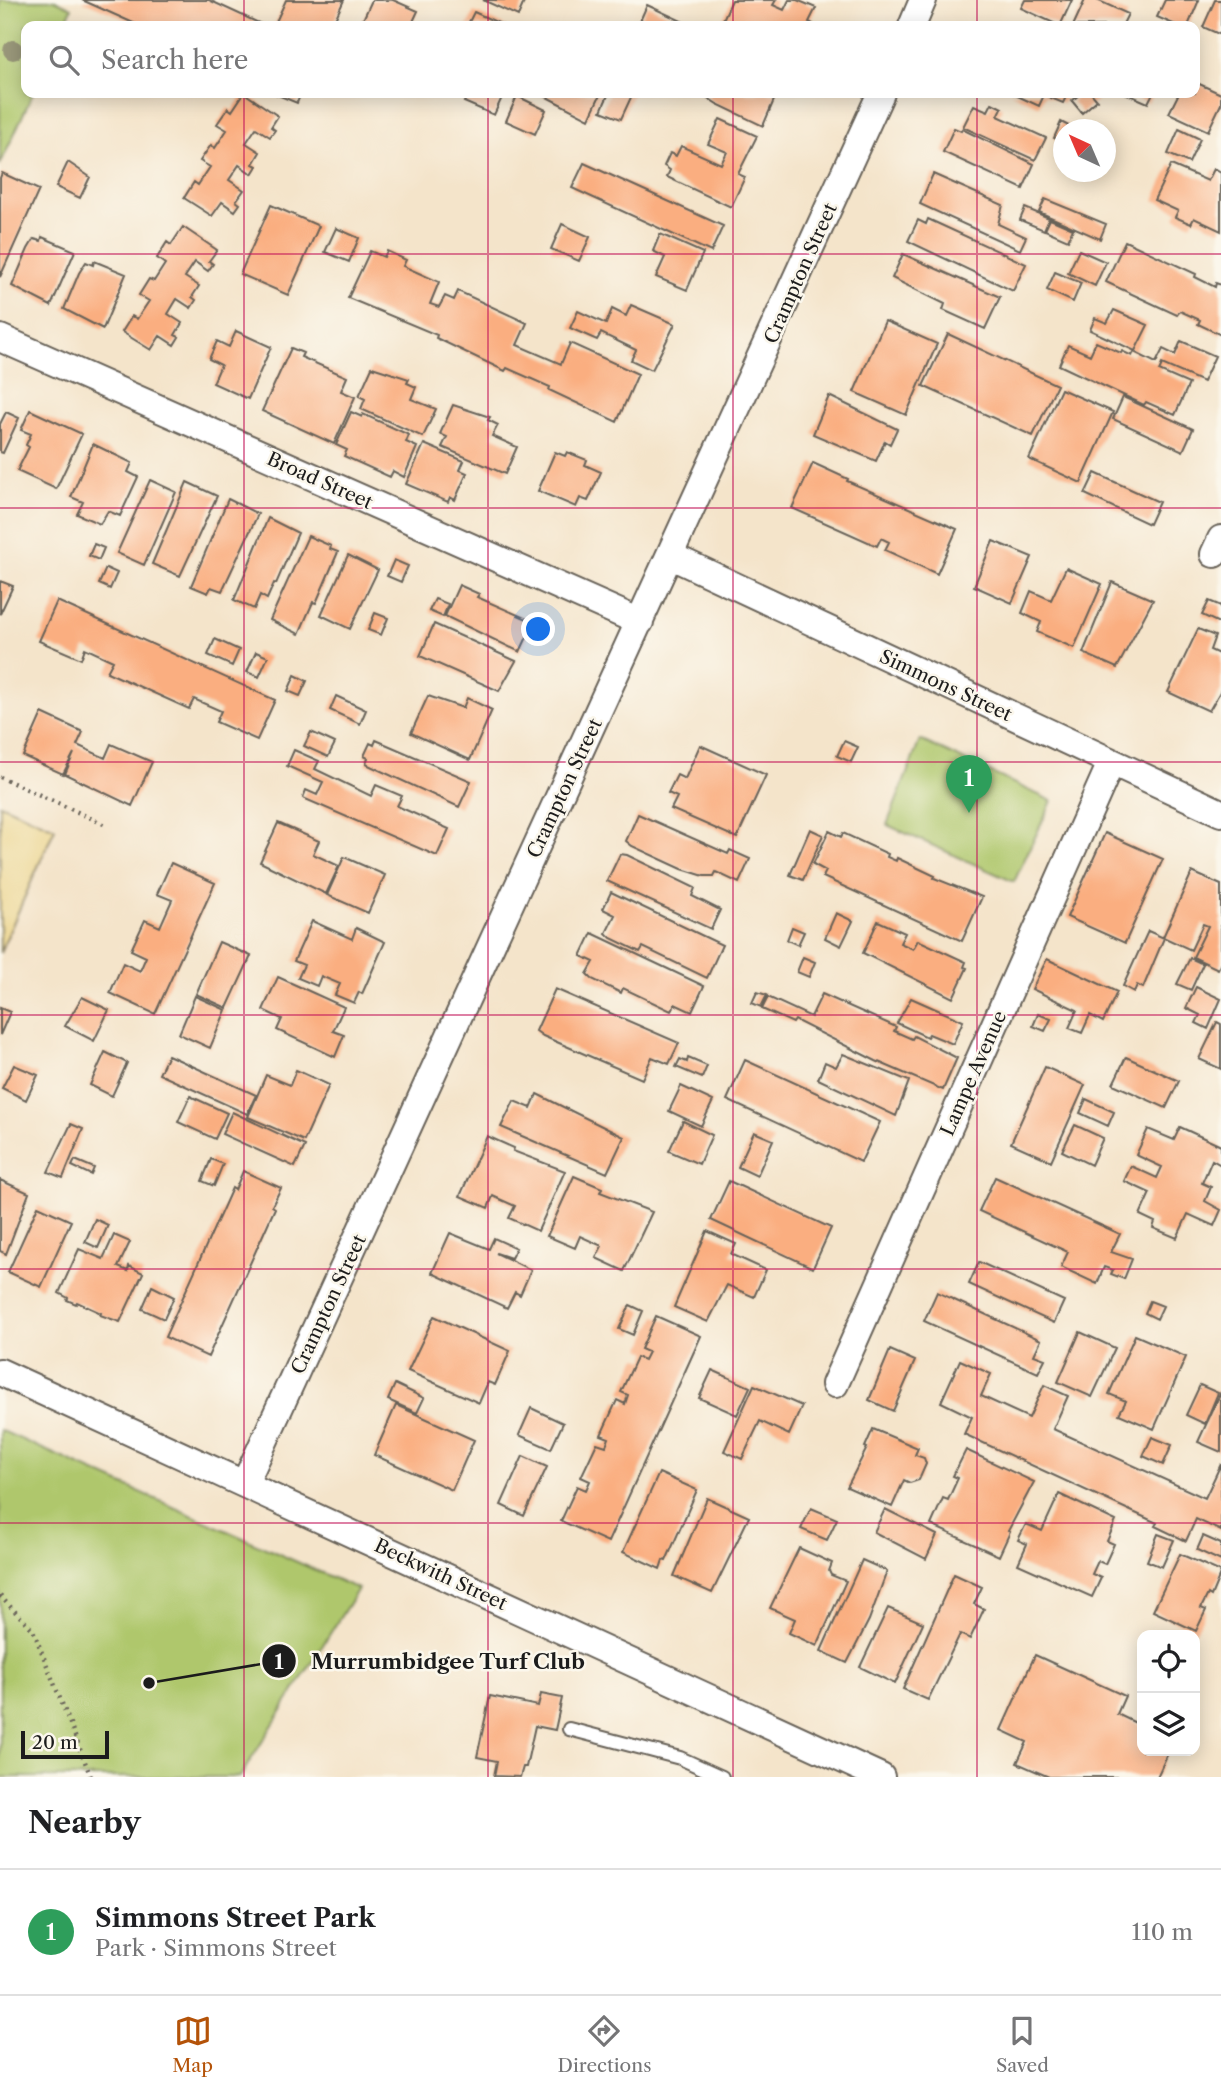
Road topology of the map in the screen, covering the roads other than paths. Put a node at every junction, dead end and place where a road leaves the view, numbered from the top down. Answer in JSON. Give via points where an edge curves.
{"nodes":[{"id":1,"x":923,"y":0,"type":"edge"},
{"id":2,"x":914,"y":21,"type":"edge"},
{"id":3,"x":879,"y":98,"type":"edge"},
{"id":4,"x":0,"y":338,"type":"edge"},
{"id":5,"x":671,"y":556,"type":"junction"},
{"id":6,"x":640,"y":622,"type":"junction"},
{"id":7,"x":1111,"y":763,"type":"junction"},
{"id":8,"x":1221,"y":813,"type":"edge"},
{"id":9,"x":0,"y":1372,"type":"edge"},
{"id":10,"x":835,"y":1384,"type":"dead end"},
{"id":11,"x":245,"y":1483,"type":"junction"},
{"id":12,"x":569,"y":1729,"type":"dead end"},
{"id":13,"x":722,"y":1777,"type":"edge"},
{"id":14,"x":881,"y":1777,"type":"edge"}],
"edges":[{"from":1,"to":2,"type":"street"},
{"from":3,"to":5,"type":"street","name":"Crampton Street"},
{"from":4,"to":6,"type":"street","name":"Broad Street"},
{"from":5,"to":6,"type":"street","name":"Crampton Street"},
{"from":5,"to":7,"type":"street","name":"Simmons Street"},
{"from":6,"to":11,"type":"street","name":"Crampton Street"},
{"from":7,"to":8,"type":"street","name":"Simmons Street"},
{"from":7,"to":10,"type":"street","name":"Lampe Avenue"},
{"from":9,"to":11,"type":"street","name":"Beckwith Street"},
{"from":11,"to":14,"type":"street","name":"Beckwith Street"},
{"from":12,"to":13,"type":"lane","via":[[680,1758]]}]}
